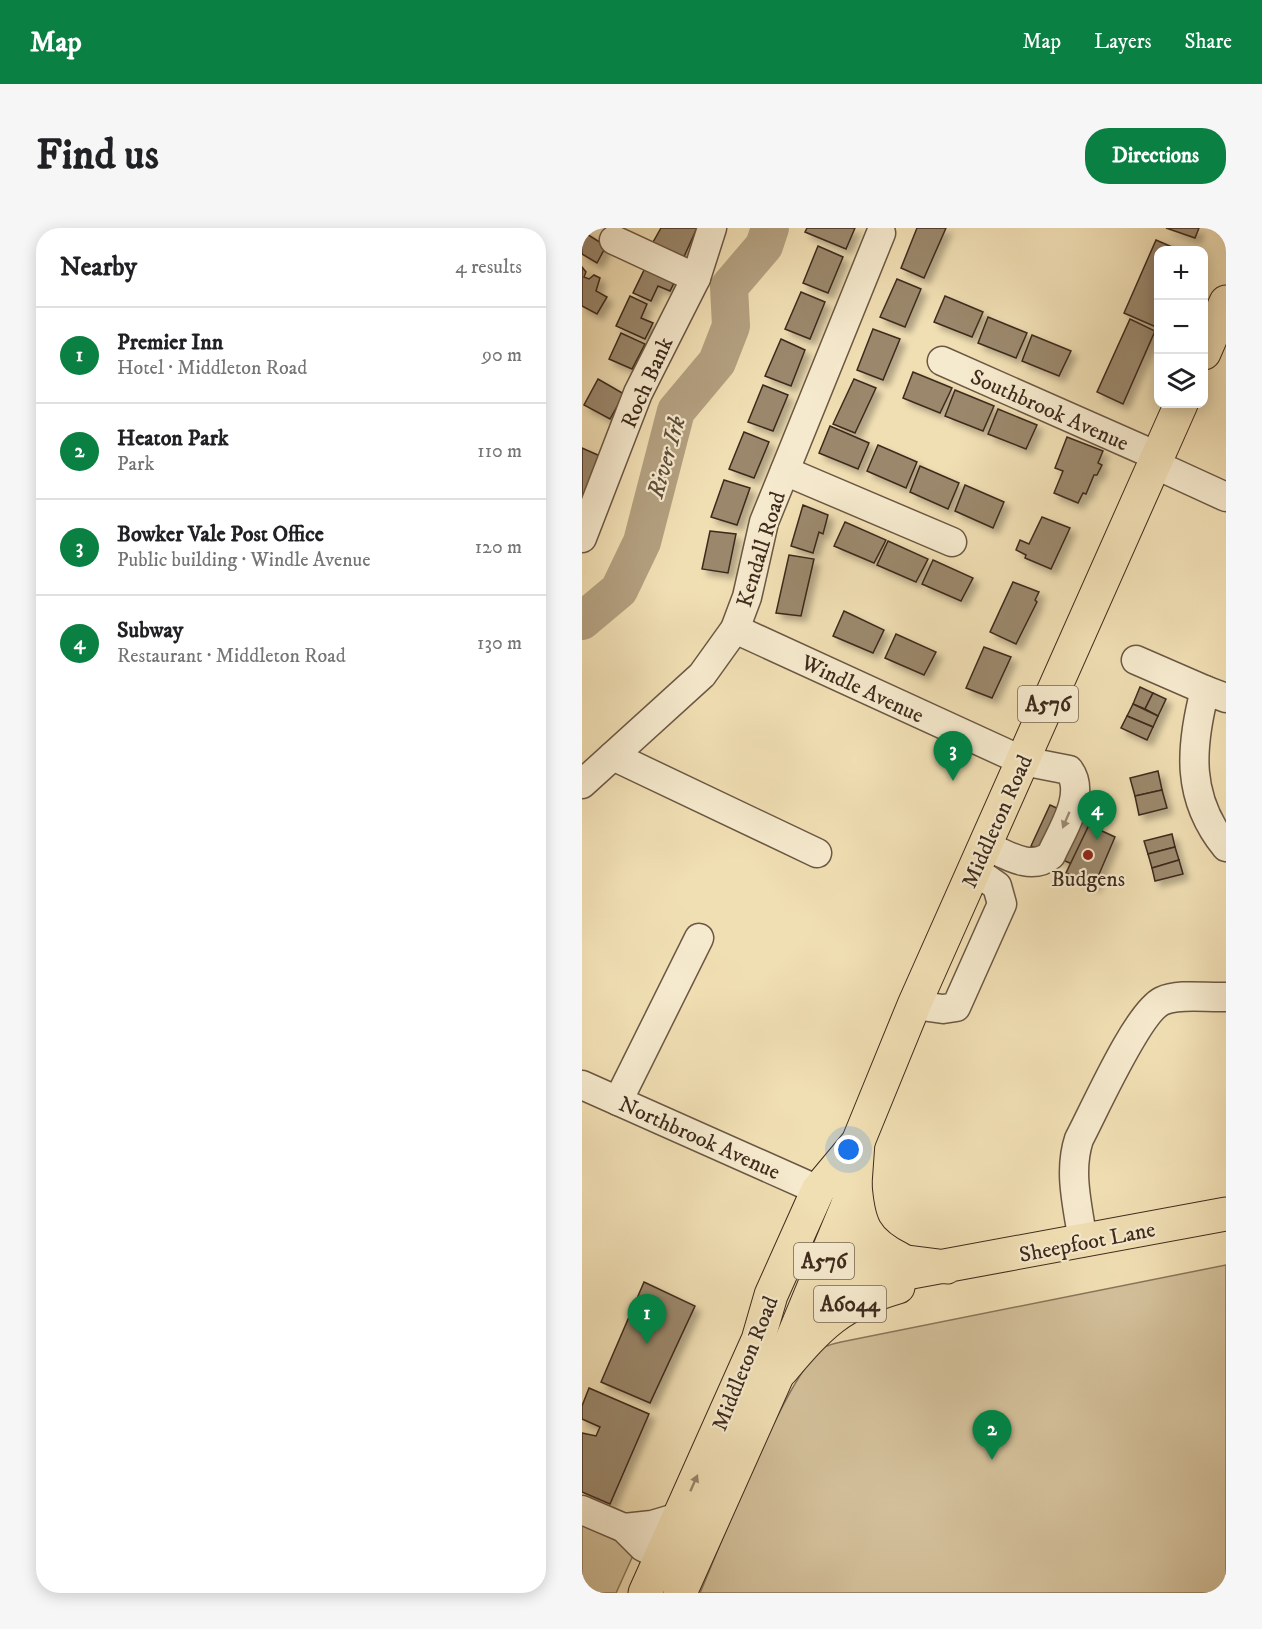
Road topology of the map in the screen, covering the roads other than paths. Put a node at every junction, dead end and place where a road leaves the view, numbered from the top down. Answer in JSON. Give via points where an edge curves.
{"nodes":[{"id":1,"x":712,"y":228,"type":"edge"},
{"id":2,"x":880,"y":233,"type":"dead end"},
{"id":3,"x":614,"y":240,"type":"dead end"},
{"id":4,"x":696,"y":278,"type":"junction"},
{"id":5,"x":1226,"y":303,"type":"edge"},
{"id":6,"x":1208,"y":342,"type":"edge"},
{"id":7,"x":942,"y":361,"type":"dead end"},
{"id":8,"x":1179,"y":408,"type":"edge"},
{"id":9,"x":1156,"y":460,"type":"junction"},
{"id":10,"x":786,"y":471,"type":"junction"},
{"id":11,"x":1226,"y":497,"type":"edge"},
{"id":12,"x":582,"y":538,"type":"edge"},
{"id":13,"x":952,"y":542,"type":"dead end"},
{"id":14,"x":735,"y":629,"type":"junction"},
{"id":15,"x":1136,"y":660,"type":"dead end"},
{"id":16,"x":1215,"y":694,"type":"edge"},
{"id":17,"x":613,"y":756,"type":"junction"},
{"id":18,"x":1023,"y":761,"type":"junction"},
{"id":19,"x":582,"y":784,"type":"edge"},
{"id":20,"x":1226,"y":848,"type":"edge"},
{"id":21,"x":817,"y":853,"type":"dead end"},
{"id":22,"x":980,"y":858,"type":"junction"},
{"id":23,"x":699,"y":938,"type":"dead end"},
{"id":24,"x":1226,"y":998,"type":"edge"},
{"id":25,"x":582,"y":1085,"type":"edge"},
{"id":26,"x":618,"y":1101,"type":"junction"},
{"id":27,"x":858,"y":1142,"type":"junction"},
{"id":28,"x":855,"y":1184,"type":"junction"},
{"id":29,"x":812,"y":1204,"type":"junction"},
{"id":30,"x":1226,"y":1214,"type":"edge"},
{"id":31,"x":1083,"y":1242,"type":"junction"},
{"id":32,"x":825,"y":1259,"type":"junction"},
{"id":33,"x":901,"y":1260,"type":"junction"},
{"id":34,"x":947,"y":1267,"type":"junction"},
{"id":35,"x":759,"y":1340,"type":"junction"},
{"id":36,"x":777,"y":1376,"type":"junction"},
{"id":37,"x":582,"y":1510,"type":"edge"},
{"id":38,"x":679,"y":1517,"type":"junction"},
{"id":39,"x":624,"y":1528,"type":"junction"},
{"id":40,"x":705,"y":1540,"type":"junction"},
{"id":41,"x":661,"y":1556,"type":"junction"},
{"id":42,"x":645,"y":1593,"type":"edge"},
{"id":43,"x":681,"y":1593,"type":"edge"}],
"edges":[{"from":1,"to":4,"type":"street","name":"Roch Bank"},
{"from":2,"to":10,"type":"street","name":"Kendall Road"},
{"from":3,"to":4,"type":"street"},
{"from":4,"to":12,"type":"street","name":"Roch Bank","via":[[638,393]]},
{"from":5,"to":6,"type":"main road"},
{"from":7,"to":9,"type":"street","name":"Southbrook Avenue"},
{"from":8,"to":9,"type":"main road","name":"Middleton Road","number":"A576"},
{"from":9,"to":11,"type":"street","name":"Southbrook Avenue"},
{"from":9,"to":18,"type":"main road","name":"Middleton Road","number":"A576"},
{"from":10,"to":13,"type":"street"},
{"from":10,"to":14,"type":"street","name":"Kendall Road","via":[[764,522],[747,597]]},
{"from":14,"to":17,"type":"street","name":"Kendall Road","via":[[702,675]]},
{"from":14,"to":18,"type":"street","name":"Windle Avenue"},
{"from":15,"to":16,"type":"street"},
{"from":16,"to":20,"type":"street","via":[[1194,733],[1193,765],[1203,811]]},
{"from":17,"to":19,"type":"street","name":"Kendall Road"},
{"from":17,"to":21,"type":"street"},
{"from":18,"to":22,"type":"main road","name":"Middleton Road","number":"A576"},
{"from":18,"to":22,"type":"street","name":"Windle Avenue","one_way":true,"via":[[1069,770],[1076,784],[1070,813],[1051,855],[1035,863]]},
{"from":22,"to":27,"type":"main road","name":"Middleton Road","number":"A576"},
{"from":23,"to":26,"type":"street"},
{"from":24,"to":31,"type":"street","via":[[1171,998],[1160,1002],[1138,1028],[1073,1156]]},
{"from":25,"to":26,"type":"street","name":"Northbrook Avenue"},
{"from":26,"to":29,"type":"street","name":"Northbrook Avenue"},
{"from":27,"to":28,"type":"main road","name":"Middleton Road","number":"A576"},
{"from":27,"to":29,"type":"main road","name":"Middleton Road","number":"A576"},
{"from":28,"to":32,"type":"main road","name":"Middleton Road","number":"A576"},
{"from":28,"to":33,"type":"main road","number":"A6044","via":[[865,1231],[875,1244]]},
{"from":29,"to":32,"type":"main road","number":"A576","via":[[819,1251]]},
{"from":29,"to":35,"type":"main road","name":"Middleton Road","number":"A576","via":[[771,1295]]},
{"from":30,"to":31,"type":"main road","name":"Sheepfoot Lane","number":"A6044"},
{"from":31,"to":34,"type":"main road","name":"Sheepfoot Lane","number":"A6044"},
{"from":32,"to":33,"type":"main road","name":"Sheepfoot Lane","number":"A6044","via":[[852,1255]]},
{"from":32,"to":34,"type":"main road","name":"Sheepfoot Lane","number":"A6044","via":[[837,1272],[861,1278]]},
{"from":32,"to":35,"type":"main road","number":"A576","via":[[804,1271],[779,1318]]},
{"from":32,"to":36,"type":"main road","name":"Middleton Road","number":"A576"},
{"from":33,"to":34,"type":"main road","name":"Sheepfoot Lane","number":"A6044"},
{"from":34,"to":36,"type":"main road","name":"Sheepfoot Lane","number":"A6044","via":[[854,1302],[806,1341]]},
{"from":38,"to":35,"type":"main road","name":"Middleton Road","number":"A576","one_way":true},
{"from":36,"to":40,"type":"main road","name":"Middleton Road","number":"A576"},
{"from":37,"to":39,"type":"street"},
{"from":38,"to":39,"type":"street"},
{"from":38,"to":41,"type":"main road","name":"Middleton Road","number":"A576"},
{"from":39,"to":41,"type":"street","via":[[643,1547]]},
{"from":40,"to":41,"type":"main road","via":[[675,1556]]},
{"from":40,"to":43,"type":"main road","name":"Middleton Road","number":"A576"},
{"from":41,"to":42,"type":"main road","name":"Middleton Road","number":"A576"}]}
